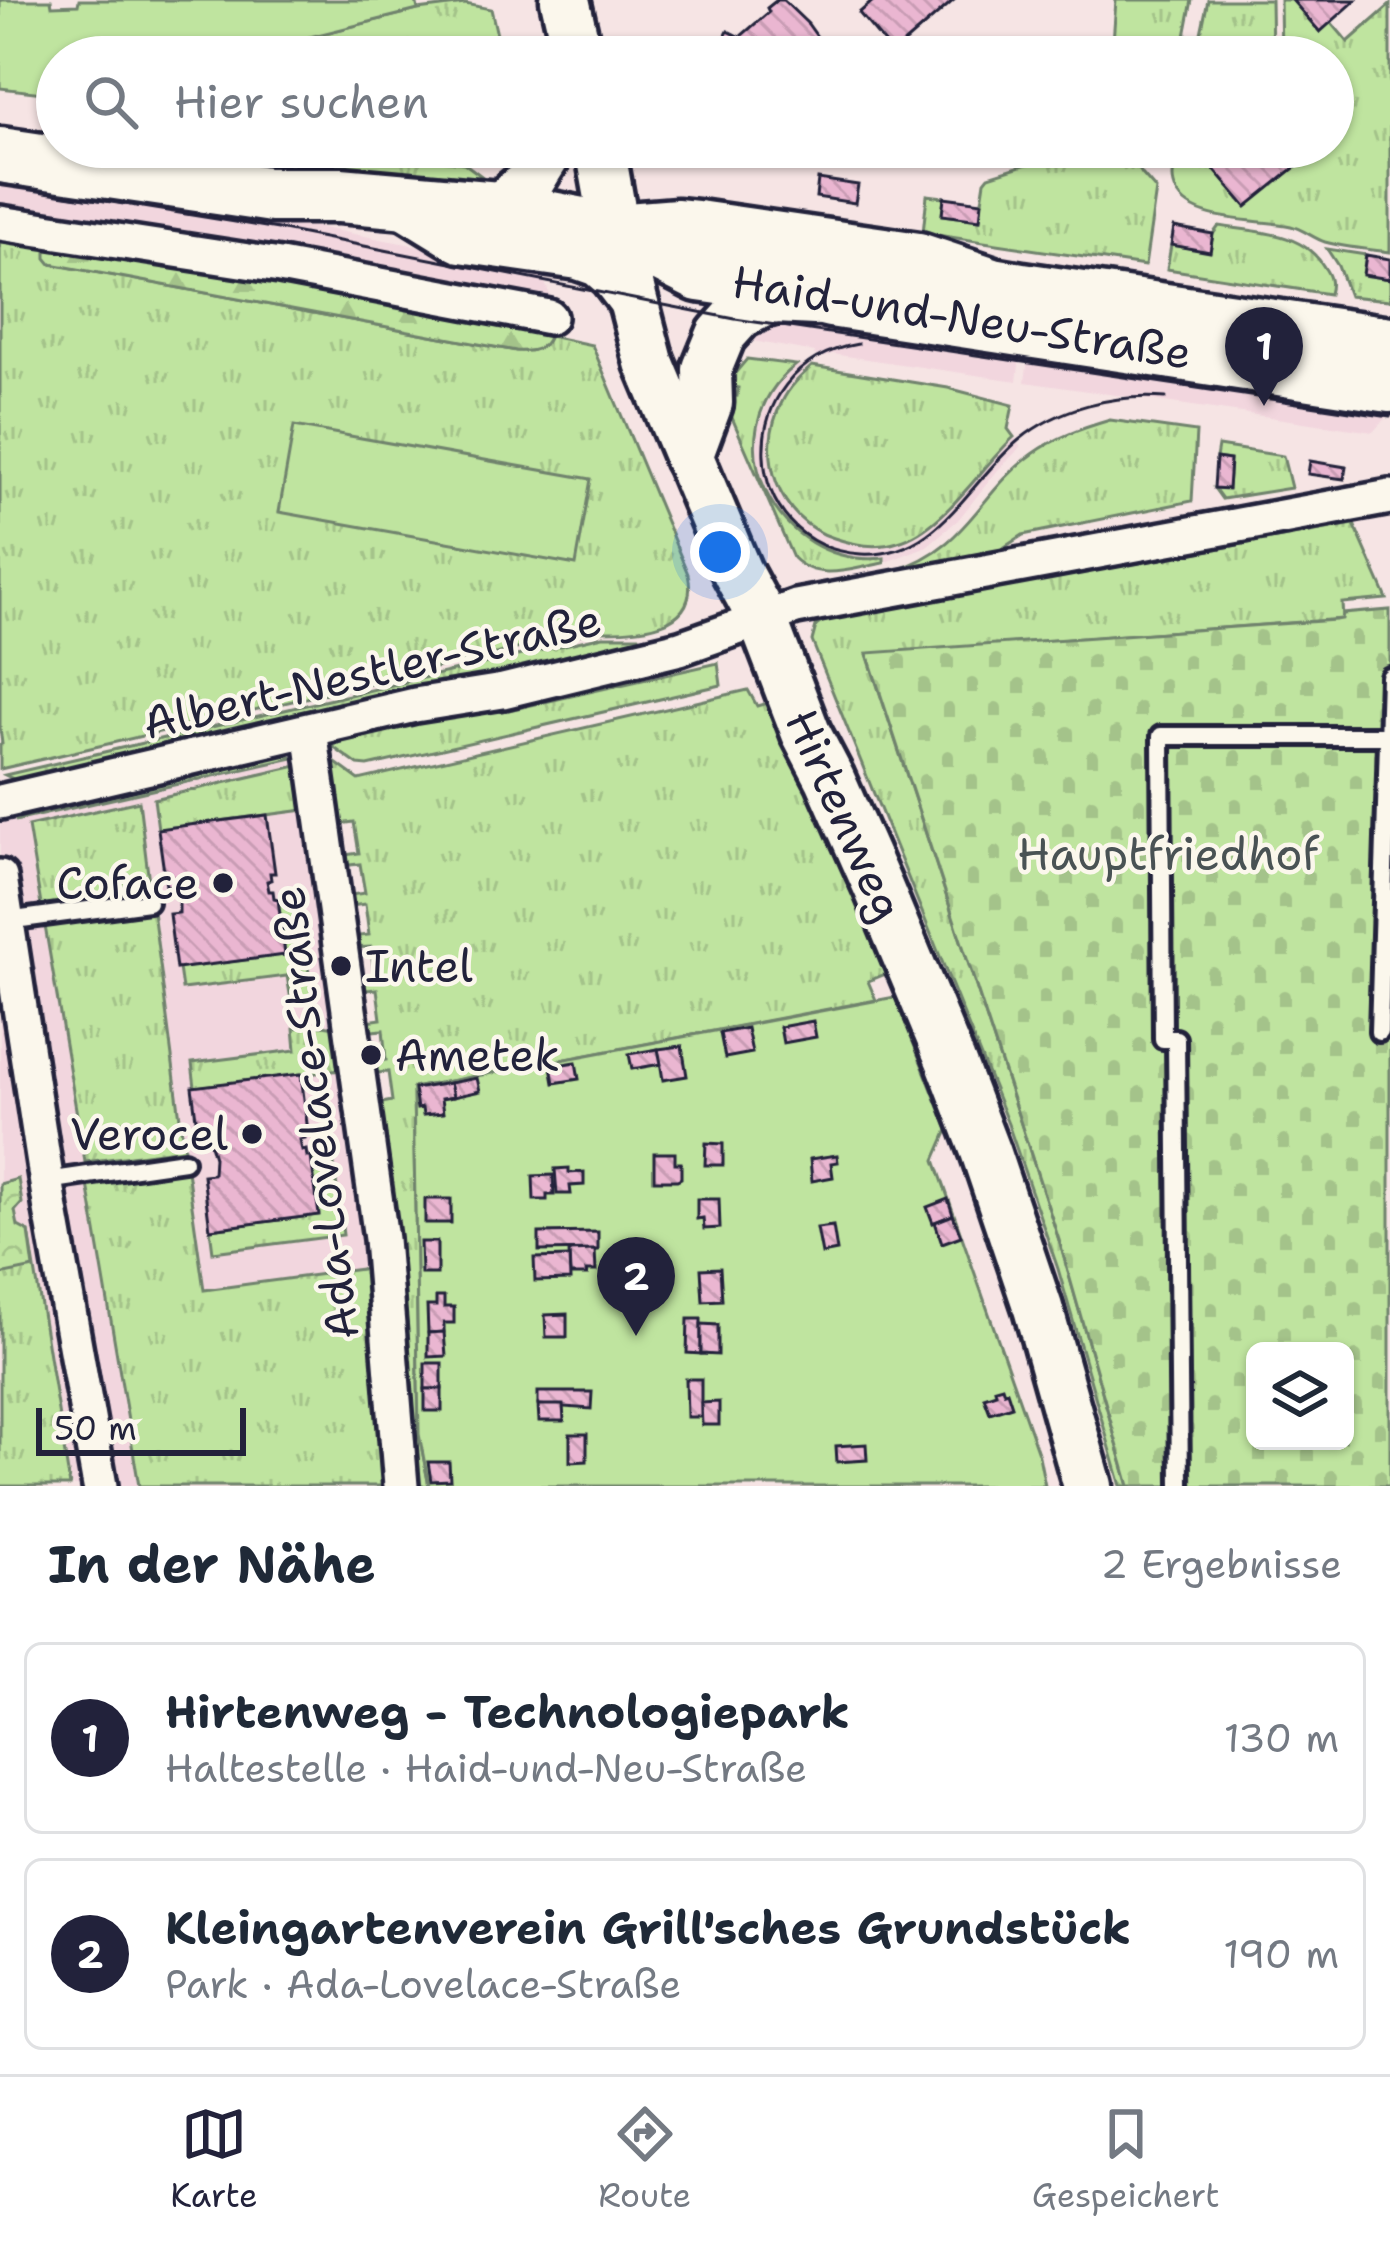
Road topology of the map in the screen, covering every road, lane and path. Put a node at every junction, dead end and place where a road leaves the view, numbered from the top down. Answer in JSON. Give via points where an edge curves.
{"nodes":[{"id":1,"x":565,"y":0,"type":"edge"},
{"id":2,"x":573,"y":36,"type":"edge"},
{"id":3,"x":0,"y":155,"type":"edge"},
{"id":4,"x":36,"y":160,"type":"edge"},
{"id":5,"x":91,"y":168,"type":"edge"},
{"id":6,"x":539,"y":168,"type":"edge"},
{"id":7,"x":604,"y":168,"type":"edge"},
{"id":8,"x":399,"y":200,"type":"junction"},
{"id":9,"x":498,"y":209,"type":"junction"},
{"id":10,"x":0,"y":223,"type":"edge"},
{"id":11,"x":615,"y":232,"type":"junction"},
{"id":12,"x":632,"y":299,"type":"junction"},
{"id":13,"x":832,"y":300,"type":"junction"},
{"id":14,"x":549,"y":317,"type":"dead end"},
{"id":15,"x":1390,"y":344,"type":"edge"},
{"id":16,"x":1390,"y":385,"type":"edge"},
{"id":17,"x":688,"y":457,"type":"junction"},
{"id":18,"x":1390,"y":497,"type":"edge"},
{"id":19,"x":762,"y":618,"type":"junction"},
{"id":20,"x":1390,"y":676,"type":"edge"},
{"id":21,"x":310,"y":730,"type":"junction"},
{"id":22,"x":1388,"y":736,"type":"edge"},
{"id":23,"x":0,"y":802,"type":"edge"},
{"id":24,"x":0,"y":877,"type":"edge"},
{"id":25,"x":148,"y":902,"type":"dead end"},
{"id":26,"x":7,"y":921,"type":"junction"},
{"id":27,"x":11,"y":1012,"type":"edge"},
{"id":28,"x":1379,"y":1032,"type":"dead end"},
{"id":29,"x":184,"y":1161,"type":"dead end"},
{"id":30,"x":47,"y":1181,"type":"junction"},
{"id":31,"x":100,"y":1486,"type":"edge"},
{"id":32,"x":401,"y":1486,"type":"edge"},
{"id":33,"x":1088,"y":1486,"type":"edge"},
{"id":34,"x":1180,"y":1486,"type":"edge"}],
"edges":[{"from":1,"to":2,"type":"street"},
{"from":3,"to":4,"type":"main road","name":"Haid-und-Neu-Straße"},
{"from":5,"to":8,"type":"main road","name":"Haid-und-Neu-Straße","via":[[273,194]]},
{"from":6,"to":9,"type":"street"},
{"from":7,"to":11,"type":"street","name":"Hirtenweg"},
{"from":8,"to":9,"type":"main road","name":"Haid-und-Neu-Straße"},
{"from":8,"to":12,"type":"street","via":[[461,238],[598,262]]},
{"from":9,"to":11,"type":"main road","name":"Haid-und-Neu-Straße"},
{"from":10,"to":14,"type":"street"},
{"from":11,"to":12,"type":"street","name":"Hirtenweg"},
{"from":11,"to":13,"type":"main road","name":"Haid-und-Neu-Straße","via":[[699,274]]},
{"from":11,"to":15,"type":"main road","name":"Haid-und-Neu-Straße","via":[[678,226],[918,260],[1008,288]]},
{"from":12,"to":17,"type":"street","name":"Hirtenweg"},
{"from":13,"to":16,"type":"main road","name":"Haid-und-Neu-Straße"},
{"from":13,"to":17,"type":"street","via":[[776,299],[740,314],[706,369],[708,403]]},
{"from":17,"to":19,"type":"street","name":"Hirtenweg"},
{"from":18,"to":19,"type":"street","name":"Albert-Nestler-Straße"},
{"from":19,"to":21,"type":"street","name":"Albert-Nestler-Straße","via":[[680,648]]},
{"from":19,"to":33,"type":"street","name":"Hirtenweg","via":[[985,1151]]},
{"from":20,"to":22,"type":"lane"},
{"from":21,"to":23,"type":"street","name":"Albert-Nestler-Straße"},
{"from":21,"to":32,"type":"street","name":"Ada-Lovelace-Straße","via":[[382,1250]]},
{"from":22,"to":28,"type":"lane"},
{"from":22,"to":34,"type":"lane","via":[[1161,736],[1163,1039],[1176,1039]]},
{"from":24,"to":26,"type":"street"},
{"from":25,"to":26,"type":"lane"},
{"from":26,"to":27,"type":"street"},
{"from":27,"to":30,"type":"street"},
{"from":29,"to":30,"type":"lane"},
{"from":30,"to":31,"type":"street"}]}
